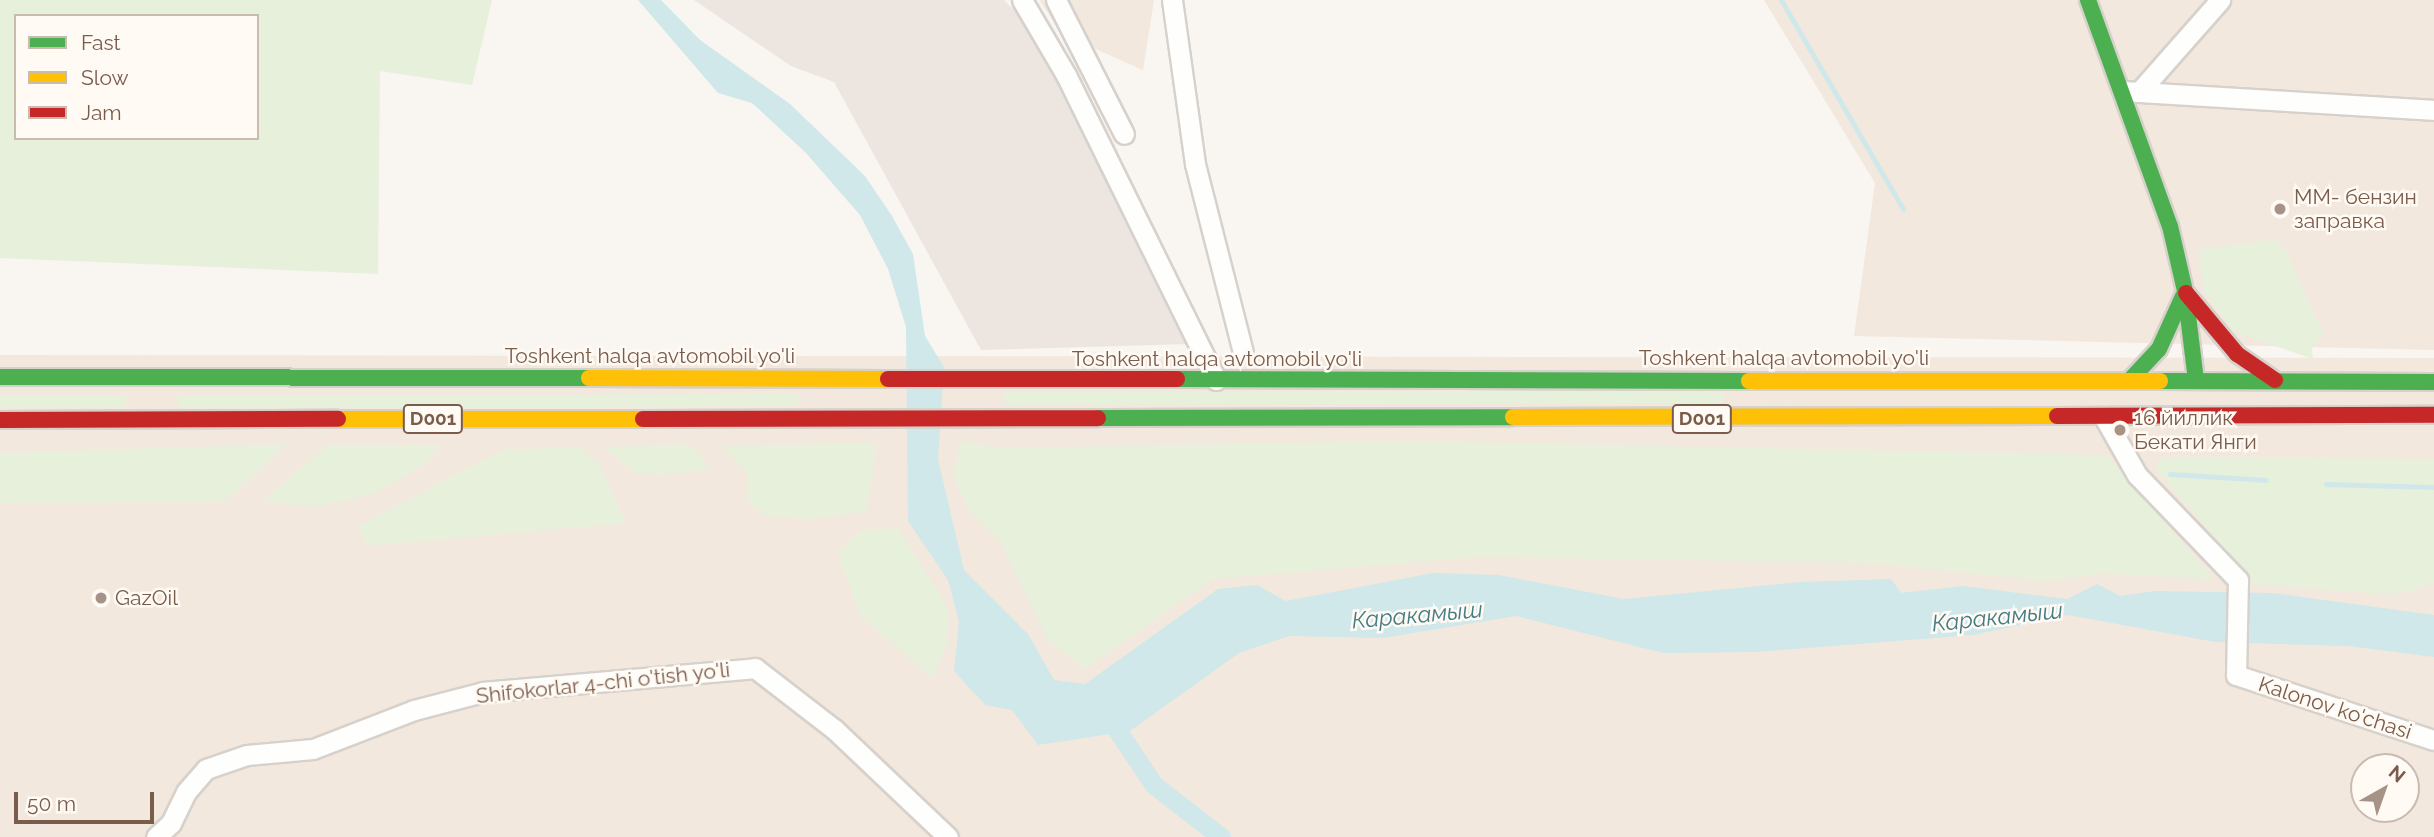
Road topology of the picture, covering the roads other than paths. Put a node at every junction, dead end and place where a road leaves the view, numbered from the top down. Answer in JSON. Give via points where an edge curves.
{"nodes":[{"id":1,"x":1022,"y":0,"type":"edge"},
{"id":2,"x":1056,"y":0,"type":"edge"},
{"id":3,"x":1172,"y":0,"type":"edge"},
{"id":4,"x":2088,"y":0,"type":"edge"},
{"id":5,"x":2220,"y":0,"type":"edge"},
{"id":6,"x":2132,"y":92,"type":"junction"},
{"id":7,"x":2434,"y":110,"type":"edge"},
{"id":8,"x":1124,"y":134,"type":"dead end"},
{"id":9,"x":2185,"y":291,"type":"junction"},
{"id":10,"x":1243,"y":352,"type":"dead end"},
{"id":11,"x":0,"y":377,"type":"edge"},
{"id":12,"x":148,"y":377,"type":"junction"},
{"id":13,"x":1760,"y":378,"type":"junction"},
{"id":14,"x":1216,"y":380,"type":"junction"},
{"id":15,"x":2130,"y":380,"type":"junction"},
{"id":16,"x":2196,"y":380,"type":"junction"},
{"id":17,"x":2275,"y":380,"type":"junction"},
{"id":18,"x":2434,"y":382,"type":"edge"},
{"id":19,"x":2434,"y":415,"type":"edge"},
{"id":20,"x":2104,"y":417,"type":"junction"},
{"id":21,"x":2198,"y":417,"type":"junction"},
{"id":22,"x":0,"y":420,"type":"edge"},
{"id":23,"x":148,"y":420,"type":"junction"},
{"id":24,"x":1760,"y":420,"type":"junction"},
{"id":25,"x":2434,"y":740,"type":"edge"},
{"id":26,"x":156,"y":837,"type":"edge"},
{"id":27,"x":948,"y":837,"type":"edge"}],
"edges":[{"from":1,"to":14,"type":"street","via":[[1066,75]]},
{"from":2,"to":8,"type":"street"},
{"from":3,"to":10,"type":"street","via":[[1195,164]]},
{"from":4,"to":6,"type":"main road"},
{"from":5,"to":6,"type":"street"},
{"from":6,"to":7,"type":"street"},
{"from":6,"to":9,"type":"main road"},
{"from":9,"to":15,"type":"main road","via":[[2159,349]]},
{"from":9,"to":16,"type":"main road"},
{"from":9,"to":17,"type":"main road","via":[[2232,349]]},
{"from":11,"to":12,"type":"main road","name":"Toshkent halqa avtomobil yo'li","number":"D001"},
{"from":12,"to":14,"type":"main road","name":"Toshkent halqa avtomobil yo'li","number":"D001"},
{"from":12,"to":23,"type":"main road"},
{"from":13,"to":14,"type":"main road","name":"Toshkent halqa avtomobil yo'li","number":"D001"},
{"from":13,"to":15,"type":"main road","name":"Toshkent halqa avtomobil yo'li","number":"D001"},
{"from":13,"to":24,"type":"main road"},
{"from":15,"to":16,"type":"main road","name":"Toshkent halqa avtomobil yo'li","number":"D001"},
{"from":16,"to":17,"type":"main road","name":"Toshkent halqa avtomobil yo'li","number":"D001"},
{"from":16,"to":21,"type":"main road"},
{"from":17,"to":18,"type":"main road","name":"Toshkent halqa avtomobil yo'li","number":"D001"},
{"from":19,"to":21,"type":"main road","number":"D001"},
{"from":20,"to":21,"type":"main road","number":"D001"},
{"from":20,"to":24,"type":"main road","number":"D001"},
{"from":20,"to":25,"type":"street","name":"Kalonov ko'chasi","via":[[2137,475],[2238,580],[2236,670]]},
{"from":22,"to":23,"type":"main road","number":"D001"},
{"from":23,"to":24,"type":"main road","number":"D001"},
{"from":26,"to":27,"type":"street","name":"Shifokorlar 4-chi o'tish yo'li","via":[[171,823],[186,792],[206,769],[247,755],[313,749],[414,710],[482,692],[755,668],[834,729]]}]}
